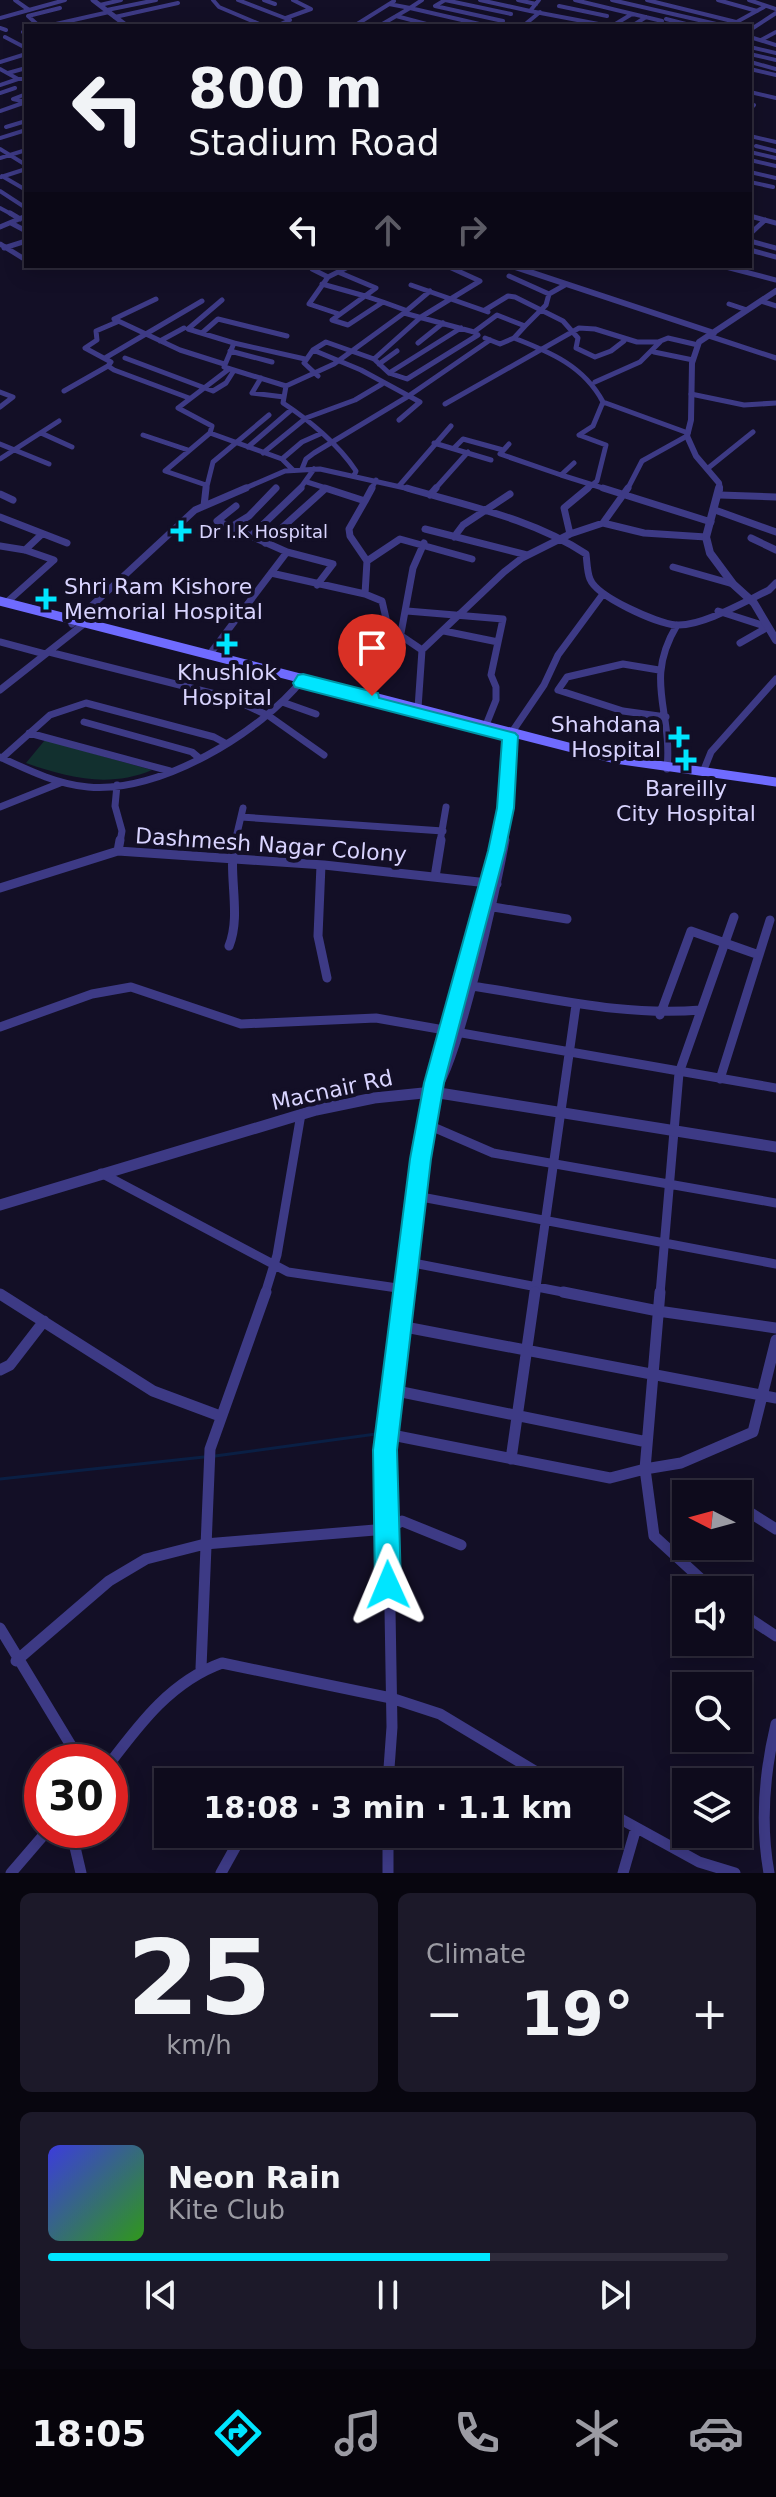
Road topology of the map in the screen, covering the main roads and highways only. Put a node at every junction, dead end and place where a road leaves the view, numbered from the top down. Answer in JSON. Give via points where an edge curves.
{"nodes":[{"id":1,"x":2,"y":603,"type":"edge"},
{"id":2,"x":79,"y":624,"type":"junction"},
{"id":3,"x":302,"y":681,"type":"junction"},
{"id":4,"x":511,"y":734,"type":"junction"},
{"id":5,"x":707,"y":774,"type":"junction"},
{"id":6,"x":776,"y":782,"type":"edge"}],
"edges":[{"from":1,"to":2,"type":"main road"},
{"from":2,"to":3,"type":"main road"},
{"from":2,"to":3,"type":"main road"},
{"from":3,"to":4,"type":"main road"},
{"from":3,"to":4,"type":"main road"},
{"from":4,"to":5,"type":"main road"},
{"from":4,"to":5,"type":"main road","via":[[633,769],[704,778]]},
{"from":5,"to":6,"type":"main road"}]}
